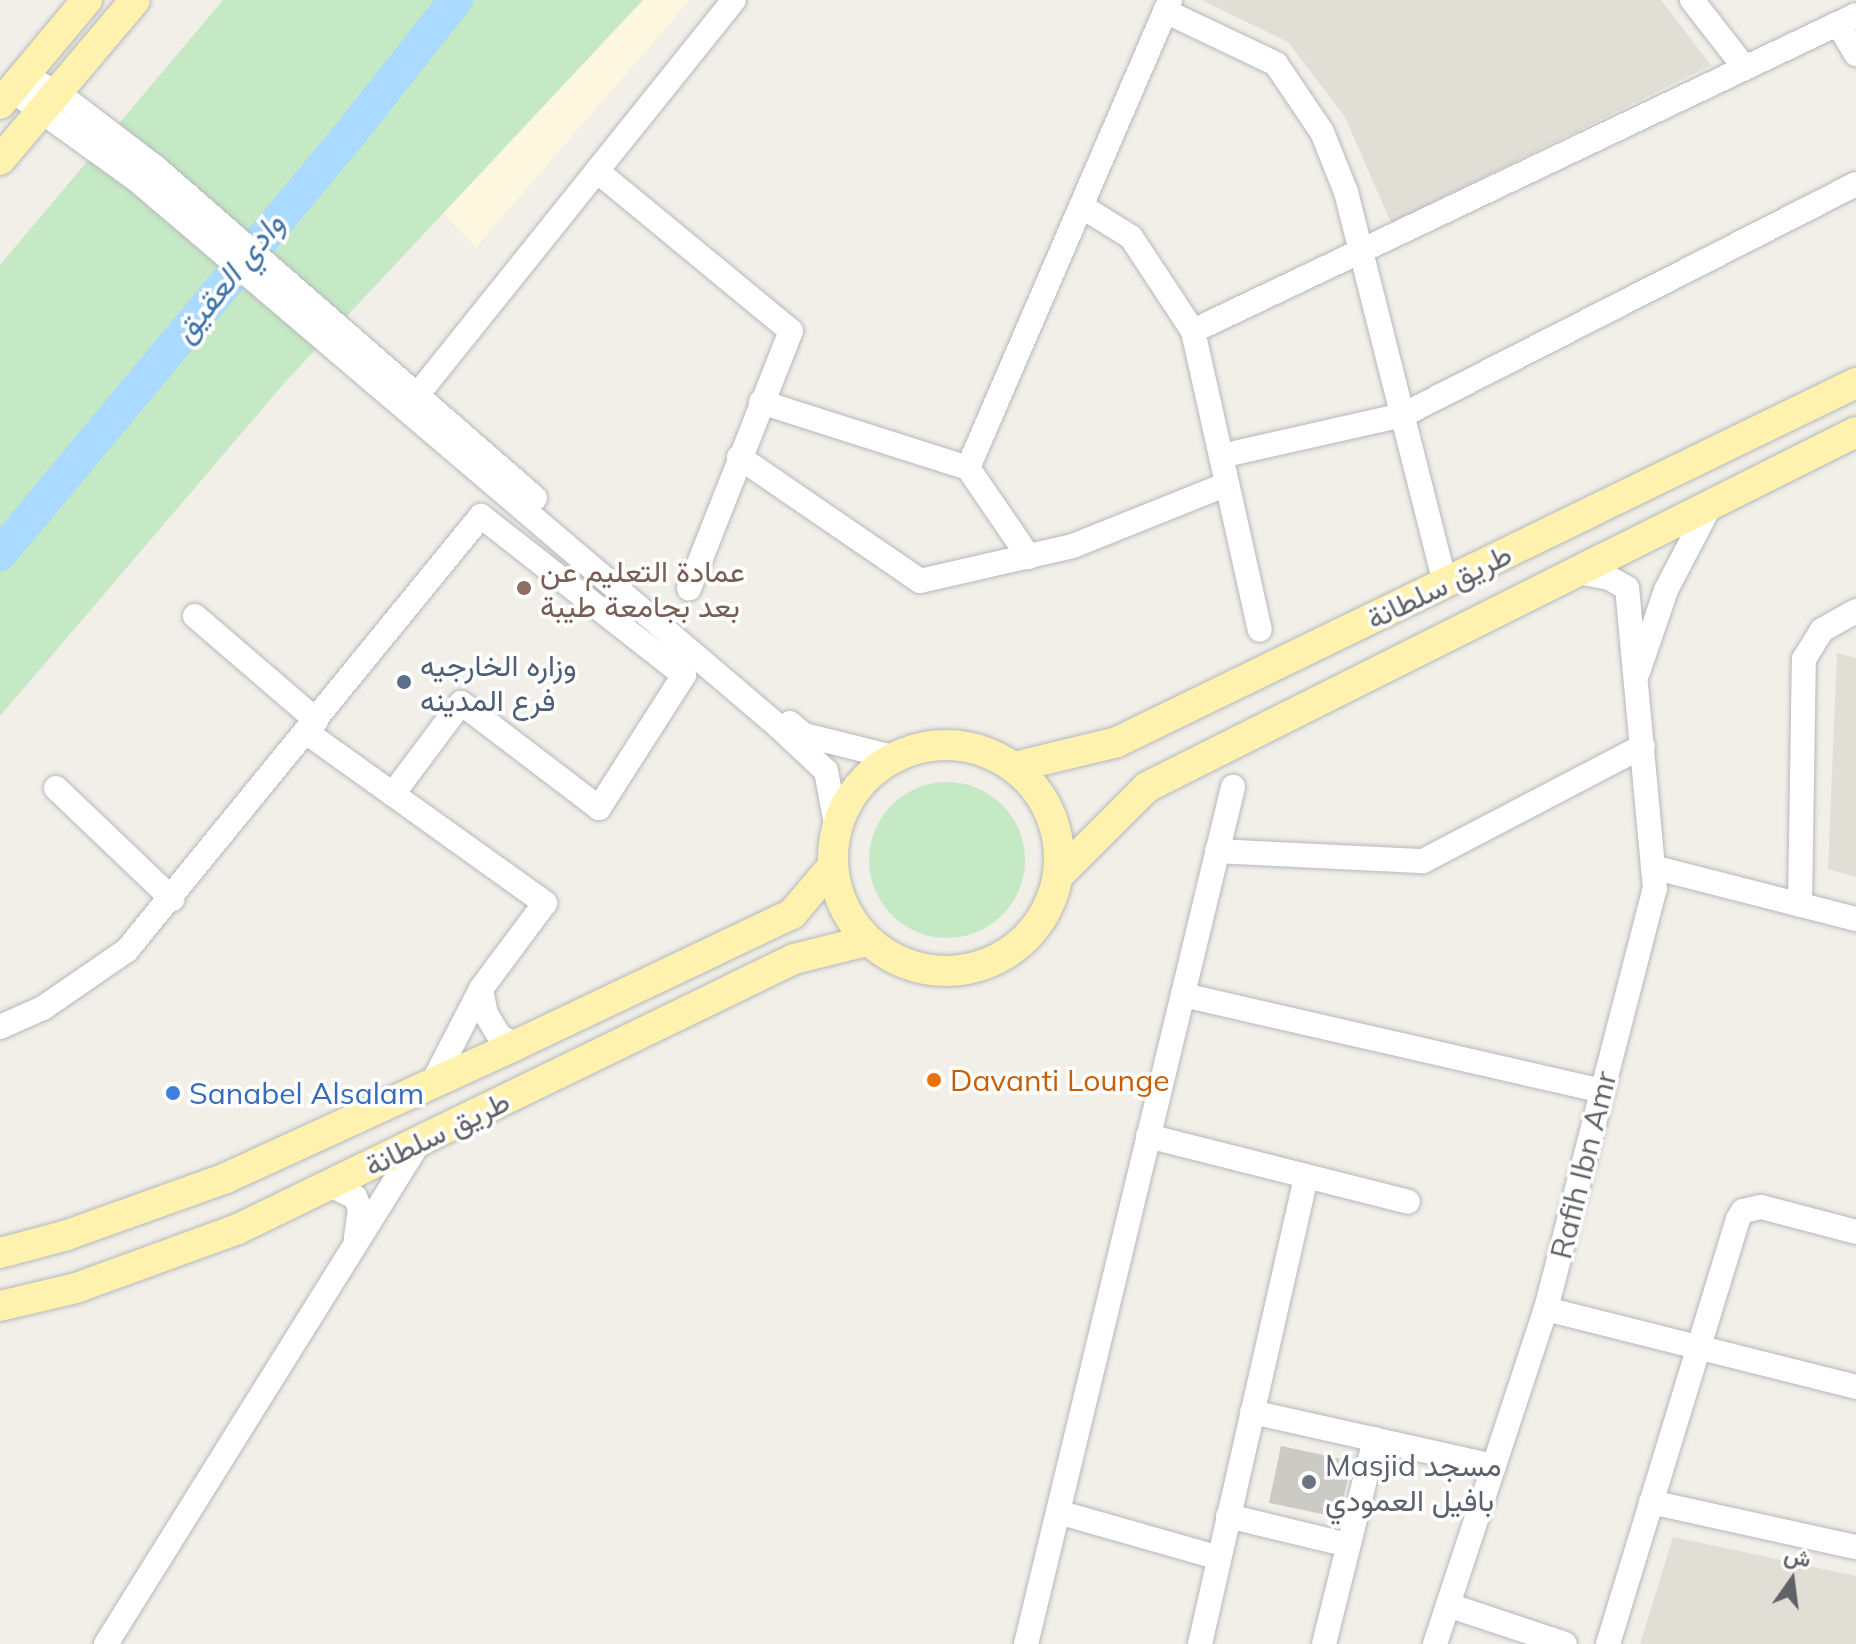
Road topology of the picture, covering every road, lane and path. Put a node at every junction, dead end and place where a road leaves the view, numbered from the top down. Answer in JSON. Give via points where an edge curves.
{"nodes":[{"id":1,"x":87,"y":0,"type":"edge"},
{"id":2,"x":135,"y":0,"type":"edge"},
{"id":3,"x":734,"y":0,"type":"edge"},
{"id":4,"x":1692,"y":0,"type":"edge"},
{"id":5,"x":1168,"y":6,"type":"edge"},
{"id":6,"x":1847,"y":19,"type":"edge"},
{"id":7,"x":1856,"y":54,"type":"edge"},
{"id":8,"x":1745,"y":68,"type":"junction"},
{"id":9,"x":12,"y":90,"type":"edge"},
{"id":10,"x":50,"y":102,"type":"junction"},
{"id":11,"x":0,"y":160,"type":"edge"},
{"id":12,"x":597,"y":171,"type":"junction"},
{"id":13,"x":1856,"y":184,"type":"edge"},
{"id":14,"x":1081,"y":206,"type":"junction"},
{"id":15,"x":1361,"y":251,"type":"junction"},
{"id":16,"x":1193,"y":331,"type":"junction"},
{"id":17,"x":361,"y":358,"type":"junction"},
{"id":18,"x":1856,"y":383,"type":"edge"},
{"id":19,"x":418,"y":394,"type":"junction"},
{"id":20,"x":761,"y":402,"type":"junction"},
{"id":21,"x":1403,"y":415,"type":"junction"},
{"id":22,"x":1856,"y":432,"type":"edge"},
{"id":23,"x":1221,"y":456,"type":"junction"},
{"id":24,"x":739,"y":457,"type":"junction"},
{"id":25,"x":968,"y":468,"type":"junction"},
{"id":26,"x":1227,"y":484,"type":"junction"},
{"id":27,"x":1712,"y":502,"type":"junction"},
{"id":28,"x":1029,"y":557,"type":"junction"},
{"id":29,"x":1573,"y":571,"type":"junction"},
{"id":30,"x":1445,"y":583,"type":"junction"},
{"id":31,"x":689,"y":588,"type":"dead end"},
{"id":32,"x":1856,"y":611,"type":"edge"},
{"id":33,"x":195,"y":616,"type":"dead end"},
{"id":34,"x":1260,"y":630,"type":"dead end"},
{"id":35,"x":1637,"y":674,"type":"junction"},
{"id":36,"x":311,"y":726,"type":"junction"},
{"id":37,"x":1643,"y":746,"type":"junction"},
{"id":38,"x":892,"y":757,"type":"junction"},
{"id":39,"x":1014,"y":767,"type":"junction"},
{"id":40,"x":1233,"y":787,"type":"dead end"},
{"id":41,"x":56,"y":788,"type":"dead end"},
{"id":42,"x":393,"y":794,"type":"junction"},
{"id":43,"x":836,"y":824,"type":"junction"},
{"id":44,"x":1217,"y":851,"type":"junction"},
{"id":45,"x":1653,"y":867,"type":"junction"},
{"id":46,"x":831,"y":868,"type":"junction"},
{"id":47,"x":1059,"y":875,"type":"junction"},
{"id":48,"x":172,"y":899,"type":"junction"},
{"id":49,"x":1800,"y":905,"type":"junction"},
{"id":50,"x":1856,"y":919,"type":"edge"},
{"id":51,"x":866,"y":941,"type":"junction"},
{"id":52,"x":481,"y":989,"type":"junction"},
{"id":53,"x":1183,"y":995,"type":"junction"},
{"id":54,"x":0,"y":1027,"type":"edge"},
{"id":55,"x":516,"y":1045,"type":"junction"},
{"id":56,"x":433,"y":1082,"type":"junction"},
{"id":57,"x":1602,"y":1091,"type":"junction"},
{"id":58,"x":1148,"y":1136,"type":"junction"},
{"id":59,"x":420,"y":1141,"type":"junction"},
{"id":60,"x":1306,"y":1177,"type":"junction"},
{"id":61,"x":330,"y":1185,"type":"junction"},
{"id":62,"x":1408,"y":1202,"type":"dead end"},
{"id":63,"x":1856,"y":1232,"type":"edge"},
{"id":64,"x":354,"y":1245,"type":"junction"},
{"id":65,"x":0,"y":1253,"type":"edge"},
{"id":66,"x":0,"y":1306,"type":"edge"},
{"id":67,"x":1546,"y":1309,"type":"junction"},
{"id":68,"x":1698,"y":1348,"type":"junction"},
{"id":69,"x":1856,"y":1387,"type":"edge"},
{"id":70,"x":1252,"y":1412,"type":"junction"},
{"id":71,"x":1375,"y":1439,"type":"junction"},
{"id":72,"x":1494,"y":1466,"type":"junction"},
{"id":73,"x":1651,"y":1502,"type":"junction"},
{"id":74,"x":1058,"y":1512,"type":"junction"},
{"id":75,"x":1228,"y":1516,"type":"junction"},
{"id":76,"x":1348,"y":1545,"type":"junction"},
{"id":77,"x":1856,"y":1547,"type":"edge"},
{"id":78,"x":1219,"y":1558,"type":"junction"},
{"id":79,"x":1448,"y":1605,"type":"junction"},
{"id":80,"x":106,"y":1644,"type":"edge"},
{"id":81,"x":1026,"y":1644,"type":"edge"},
{"id":82,"x":1200,"y":1644,"type":"edge"},
{"id":83,"x":1324,"y":1644,"type":"edge"},
{"id":84,"x":1435,"y":1644,"type":"edge"},
{"id":85,"x":1565,"y":1644,"type":"edge"},
{"id":86,"x":1608,"y":1644,"type":"edge"}],
"edges":[{"from":1,"to":9,"type":"main road"},
{"from":2,"to":10,"type":"main road"},
{"from":3,"to":12,"type":"street"},
{"from":4,"to":8,"type":"street"},
{"from":5,"to":14,"type":"street"},
{"from":5,"to":15,"type":"street","via":[[1276,64],[1322,132],[1346,192]]},
{"from":6,"to":7,"type":"street"},
{"from":6,"to":8,"type":"street"},
{"from":8,"to":15,"type":"street"},
{"from":9,"to":10,"type":"street"},
{"from":10,"to":11,"type":"main road"},
{"from":10,"to":17,"type":"street","via":[[146,173]]},
{"from":12,"to":19,"type":"street"},
{"from":12,"to":20,"type":"street","via":[[791,331]]},
{"from":13,"to":21,"type":"street"},
{"from":14,"to":16,"type":"street","via":[[1131,237]]},
{"from":14,"to":25,"type":"street"},
{"from":15,"to":16,"type":"street"},
{"from":15,"to":21,"type":"street"},
{"from":16,"to":23,"type":"street"},
{"from":17,"to":19,"type":"street"},
{"from":17,"to":43,"type":"street","via":[[826,771]]},
{"from":18,"to":30,"type":"main road","name":"طريق سلطانة"},
{"from":19,"to":38,"type":"street","via":[[804,735]]},
{"from":20,"to":24,"type":"street"},
{"from":20,"to":25,"type":"street"},
{"from":21,"to":23,"type":"street"},
{"from":21,"to":30,"type":"street"},
{"from":22,"to":27,"type":"main road","name":"طريق سلطانة"},
{"from":23,"to":26,"type":"street"},
{"from":24,"to":28,"type":"street","via":[[920,581]]},
{"from":24,"to":31,"type":"street"},
{"from":25,"to":28,"type":"street"},
{"from":26,"to":28,"type":"street","via":[[1073,546]]},
{"from":26,"to":34,"type":"street"},
{"from":27,"to":29,"type":"main road","name":"طريق سلطانة"},
{"from":27,"to":35,"type":"street","via":[[1666,590]]},
{"from":29,"to":35,"type":"street","name":"Rafih Ibn Amr","via":[[1609,578],[1627,588]]},
{"from":29,"to":47,"type":"main road","name":"طريق سلطانة","via":[[1147,787]]},
{"from":30,"to":39,"type":"main road","name":"طريق سلطانة","via":[[1117,742]]},
{"from":32,"to":49,"type":"street","via":[[1822,630],[1804,659]]},
{"from":33,"to":36,"type":"street"},
{"from":35,"to":37,"type":"street","name":"Rafih Ibn Amr"},
{"from":36,"to":42,"type":"street"},
{"from":36,"to":42,"type":"street","via":[[481,516],[684,675],[599,808],[461,703]]},
{"from":36,"to":48,"type":"street"},
{"from":37,"to":44,"type":"street","via":[[1423,861]]},
{"from":37,"to":45,"type":"street","name":"Rafih Ibn Amr"},
{"from":38,"to":39,"type":"main road","via":[[923,747],[955,745],[986,752]]},
{"from":38,"to":43,"type":"main road","via":[[858,785]]},
{"from":39,"to":47,"type":"main road","via":[[1043,798],[1058,835]]},
{"from":40,"to":44,"type":"street"},
{"from":41,"to":48,"type":"street"},
{"from":42,"to":52,"type":"street","via":[[545,903]]},
{"from":43,"to":46,"type":"main road"},
{"from":44,"to":53,"type":"street"},
{"from":45,"to":49,"type":"street"},
{"from":45,"to":57,"type":"street","name":"Rafih Ibn Amr","via":[[1655,889]]},
{"from":46,"to":51,"type":"main road","via":[[841,906]]},
{"from":46,"to":55,"type":"main road","name":"طريق سلطانة","via":[[792,914]]},
{"from":47,"to":51,"type":"main road","via":[[1047,913],[1023,943],[993,963],[961,972],[906,966]]},
{"from":48,"to":54,"type":"street","via":[[127,950],[85,982]]},
{"from":49,"to":50,"type":"street"},
{"from":51,"to":59,"type":"main road","name":"طريق سلطانة","via":[[794,959]]},
{"from":52,"to":55,"type":"street","via":[[486,1014],[499,1036]]},
{"from":52,"to":56,"type":"street"},
{"from":53,"to":57,"type":"street"},
{"from":53,"to":58,"type":"street"},
{"from":55,"to":56,"type":"main road","name":"طريق سلطانة"},
{"from":56,"to":65,"type":"main road","name":"طريق سلطانة","via":[[226,1178],[67,1235]]},
{"from":57,"to":67,"type":"street","name":"Rafih Ibn Amr"},
{"from":58,"to":60,"type":"street"},
{"from":58,"to":74,"type":"street"},
{"from":59,"to":61,"type":"main road","name":"طريق سلطانة"},
{"from":59,"to":64,"type":"street"},
{"from":60,"to":62,"type":"street"},
{"from":60,"to":70,"type":"street"},
{"from":61,"to":64,"type":"street","via":[[355,1197],[360,1209]]},
{"from":61,"to":66,"type":"main road","name":"طريق سلطانة","via":[[238,1229],[76,1288]]},
{"from":63,"to":68,"type":"street","via":[[1761,1207],[1743,1211]]},
{"from":64,"to":80,"type":"street"},
{"from":67,"to":68,"type":"street"},
{"from":67,"to":72,"type":"street","name":"Rafih Ibn Amr"},
{"from":68,"to":69,"type":"street"},
{"from":68,"to":73,"type":"street"},
{"from":70,"to":71,"type":"street"},
{"from":70,"to":75,"type":"street"},
{"from":71,"to":72,"type":"street"},
{"from":71,"to":76,"type":"street"},
{"from":72,"to":79,"type":"street","name":"Rafih Ibn Amr"},
{"from":73,"to":77,"type":"street"},
{"from":73,"to":86,"type":"street"},
{"from":74,"to":78,"type":"street"},
{"from":74,"to":81,"type":"street"},
{"from":75,"to":76,"type":"street"},
{"from":75,"to":78,"type":"street"},
{"from":76,"to":83,"type":"street"},
{"from":78,"to":82,"type":"street"},
{"from":79,"to":84,"type":"street","name":"Rafih Ibn Amr"},
{"from":79,"to":85,"type":"street"}]}
